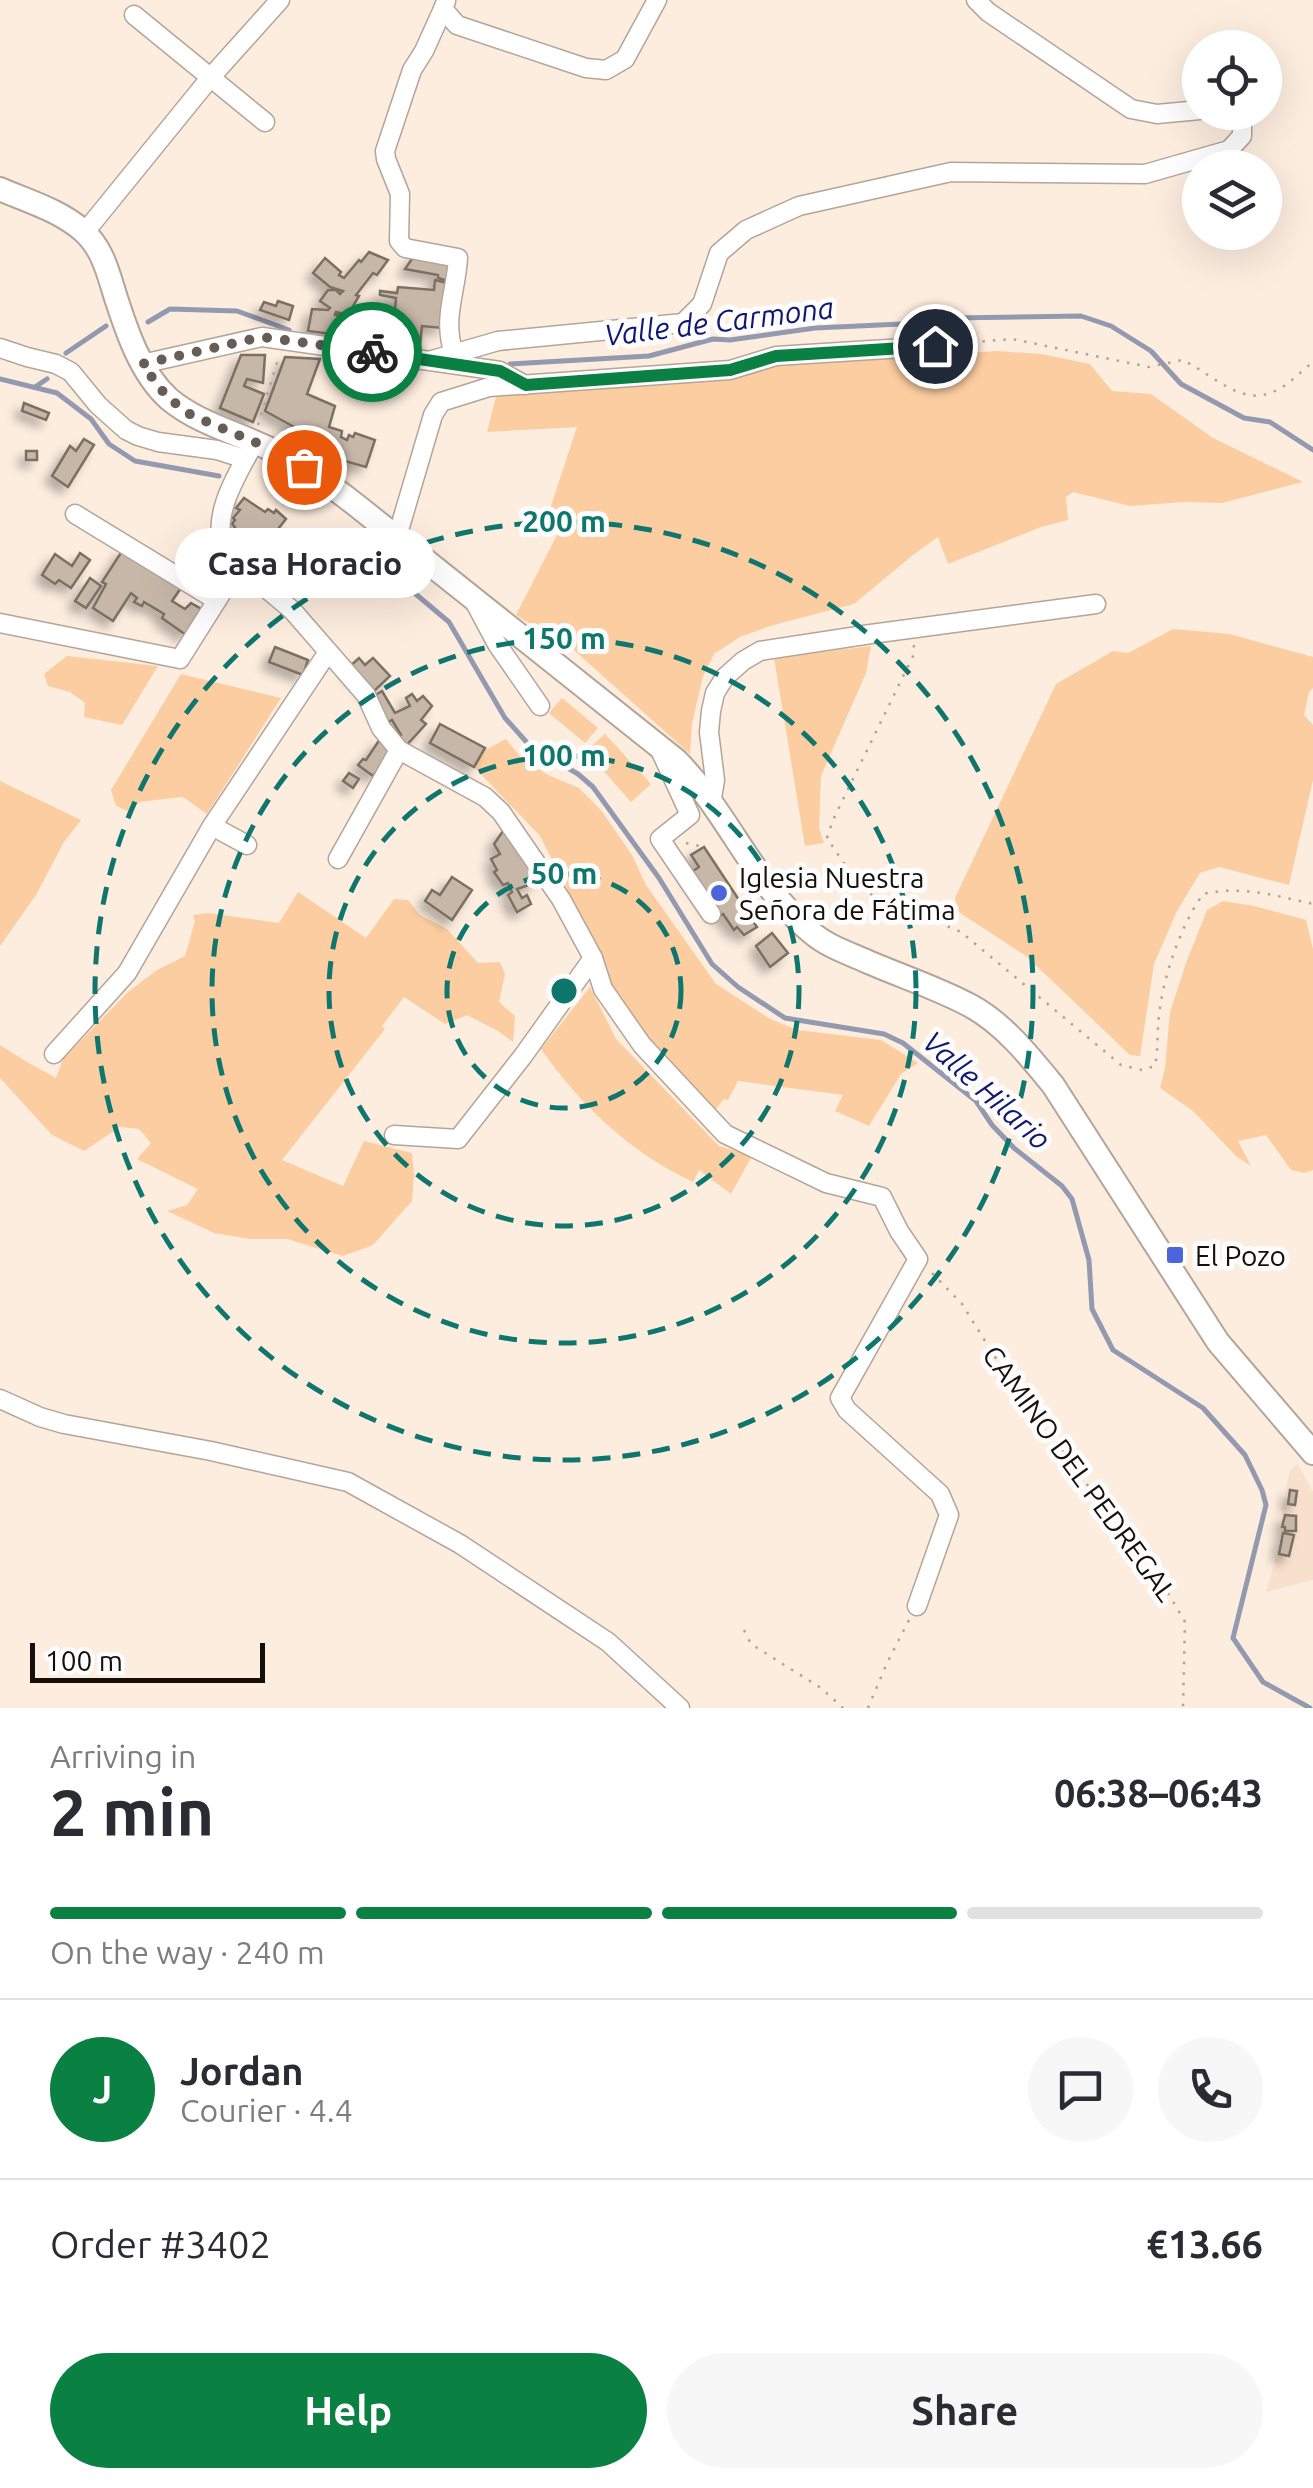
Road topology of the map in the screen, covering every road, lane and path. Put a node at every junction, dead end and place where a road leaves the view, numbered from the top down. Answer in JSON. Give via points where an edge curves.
{"nodes":[{"id":1,"x":280,"y":0,"type":"edge"},
{"id":2,"x":657,"y":0,"type":"edge"},
{"id":3,"x":976,"y":0,"type":"edge"},
{"id":4,"x":445,"y":5,"type":"edge"},
{"id":5,"x":134,"y":14,"type":"dead end"},
{"id":6,"x":210,"y":78,"type":"junction"},
{"id":7,"x":1182,"y":112,"type":"edge"},
{"id":8,"x":265,"y":122,"type":"dead end"},
{"id":9,"x":1242,"y":130,"type":"edge"},
{"id":10,"x":0,"y":189,"type":"edge"},
{"id":11,"x":85,"y":232,"type":"junction"},
{"id":12,"x":284,"y":340,"type":"junction"},
{"id":13,"x":935,"y":346,"type":"joint"},
{"id":14,"x":0,"y":348,"type":"edge"},
{"id":15,"x":454,"y":354,"type":"junction"},
{"id":16,"x":432,"y":360,"type":"junction"},
{"id":17,"x":1313,"y":362,"type":"edge"},
{"id":18,"x":142,"y":364,"type":"junction"},
{"id":19,"x":526,"y":385,"type":"junction"},
{"id":20,"x":250,"y":450,"type":"junction"},
{"id":21,"x":75,"y":514,"type":"dead end"},
{"id":22,"x":397,"y":538,"type":"junction"},
{"id":23,"x":238,"y":567,"type":"junction"},
{"id":24,"x":471,"y":596,"type":"junction"},
{"id":25,"x":216,"y":600,"type":"junction"},
{"id":26,"x":1096,"y":604,"type":"dead end"},
{"id":27,"x":0,"y":623,"type":"edge"},
{"id":28,"x":916,"y":629,"type":"junction"},
{"id":29,"x":328,"y":652,"type":"junction"},
{"id":30,"x":540,"y":706,"type":"dead end"},
{"id":31,"x":658,"y":745,"type":"junction"},
{"id":32,"x":399,"y":750,"type":"junction"},
{"id":33,"x":711,"y":804,"type":"junction"},
{"id":34,"x":212,"y":826,"type":"junction"},
{"id":35,"x":247,"y":845,"type":"dead end"},
{"id":36,"x":338,"y":859,"type":"dead end"},
{"id":37,"x":1313,"y":904,"type":"edge"},
{"id":38,"x":711,"y":914,"type":"dead end"},
{"id":39,"x":593,"y":958,"type":"junction"},
{"id":40,"x":54,"y":1054,"type":"dead end"},
{"id":41,"x":394,"y":1135,"type":"dead end"},
{"id":42,"x":918,"y":1259,"type":"junction"},
{"id":43,"x":0,"y":1399,"type":"edge"},
{"id":44,"x":1313,"y":1452,"type":"edge"},
{"id":45,"x":917,"y":1606,"type":"joint"},
{"id":46,"x":744,"y":1630,"type":"dead end"},
{"id":47,"x":680,"y":1708,"type":"edge"},
{"id":48,"x":843,"y":1708,"type":"edge"},
{"id":49,"x":868,"y":1708,"type":"edge"},
{"id":50,"x":1183,"y":1708,"type":"edge"}],
"edges":[{"from":1,"to":6,"type":"street"},
{"from":2,"to":4,"type":"street","via":[[625,59],[606,70],[458,25]]},
{"from":3,"to":7,"type":"street","via":[[1131,109]]},
{"from":4,"to":15,"type":"street","via":[[412,70],[384,151],[400,194],[399,241],[405,248],[458,258],[448,336]]},
{"from":5,"to":6,"type":"street"},
{"from":6,"to":8,"type":"street"},
{"from":6,"to":11,"type":"street"},
{"from":9,"to":15,"type":"street","via":[[1229,150],[1145,174],[951,172],[799,206],[746,230],[718,252],[702,304],[684,323],[498,341]]},
{"from":10,"to":11,"type":"main road"},
{"from":11,"to":18,"type":"main road","via":[[108,269]]},
{"from":12,"to":16,"type":"street"},
{"from":12,"to":18,"type":"street","via":[[262,337]]},
{"from":12,"to":20,"type":"path"},
{"from":13,"to":17,"type":"path","via":[[1012,339],[1149,367],[1182,360],[1258,398]]},
{"from":13,"to":19,"type":"street","via":[[776,356],[730,370]]},
{"from":14,"to":20,"type":"street","via":[[71,372],[138,436]]},
{"from":15,"to":16,"type":"street"},
{"from":16,"to":19,"type":"street","via":[[500,371]]},
{"from":18,"to":20,"type":"main road","via":[[167,397]]},
{"from":19,"to":22,"type":"street","via":[[489,387],[441,402]]},
{"from":20,"to":22,"type":"main road","via":[[304,467]]},
{"from":20,"to":23,"type":"street","via":[[218,529],[226,555]]},
{"from":21,"to":25,"type":"street"},
{"from":22,"to":24,"type":"main road"},
{"from":23,"to":25,"type":"street"},
{"from":23,"to":29,"type":"street","via":[[292,610]]},
{"from":24,"to":30,"type":"street"},
{"from":24,"to":31,"type":"main road"},
{"from":25,"to":27,"type":"street","via":[[180,659]]},
{"from":26,"to":28,"type":"street"},
{"from":28,"to":33,"type":"street","via":[[760,651],[742,661],[725,677],[710,712]]},
{"from":28,"to":37,"type":"path","via":[[913,656],[827,838],[872,895],[961,932],[1121,1065],[1142,1070],[1155,1066],[1167,974],[1203,894],[1252,891]]},
{"from":29,"to":32,"type":"street"},
{"from":29,"to":34,"type":"street"},
{"from":31,"to":33,"type":"main road"},
{"from":31,"to":38,"type":"street","via":[[690,814],[660,839]]},
{"from":32,"to":36,"type":"street"},
{"from":32,"to":39,"type":"street","via":[[501,812]]},
{"from":33,"to":44,"type":"main road","via":[[772,894],[816,936],[972,1007],[1026,1052],[1054,1085],[1218,1342]]},
{"from":34,"to":35,"type":"street"},
{"from":34,"to":40,"type":"street","via":[[127,973]]},
{"from":39,"to":41,"type":"street","via":[[458,1138]]},
{"from":39,"to":42,"type":"street","via":[[603,989],[642,1044],[725,1134],[826,1184],[882,1197]]},
{"from":42,"to":45,"type":"street","via":[[840,1398],[940,1494],[949,1515]]},
{"from":42,"to":50,"type":"path","name":"CAMINO DEL PEDREGAL","via":[[962,1304],[1025,1405],[1149,1560],[1185,1622]]},
{"from":43,"to":47,"type":"street","via":[[64,1424],[348,1482],[460,1544],[608,1642]]},
{"from":45,"to":49,"type":"path"},
{"from":46,"to":48,"type":"path","via":[[751,1644]]}]}
